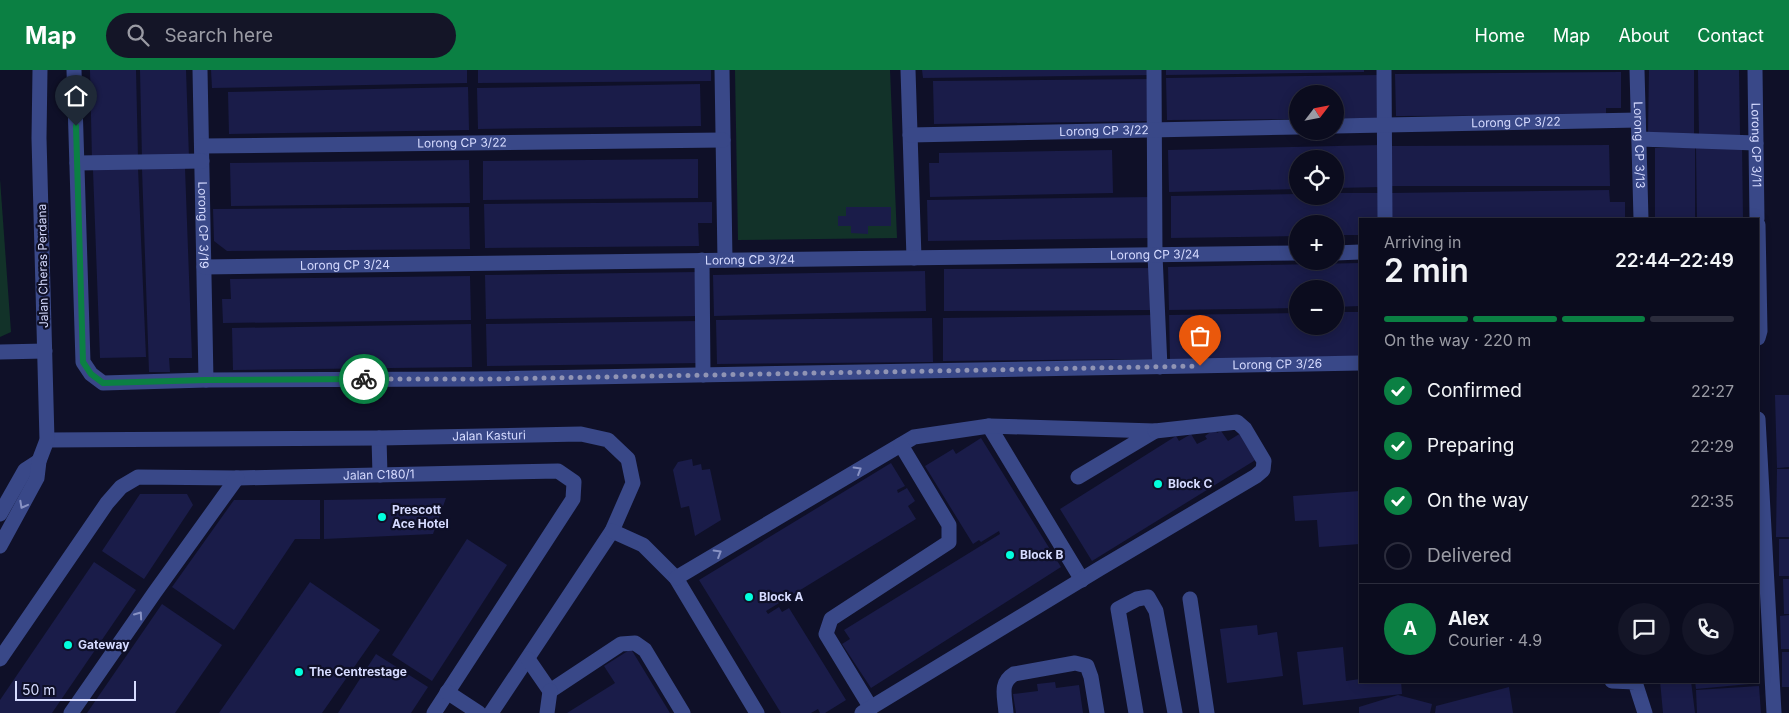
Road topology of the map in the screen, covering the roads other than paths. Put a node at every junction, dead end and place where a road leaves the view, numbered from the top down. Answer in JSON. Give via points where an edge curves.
{"nodes":[{"id":1,"x":40,"y":70,"type":"edge"},
{"id":2,"x":74,"y":70,"type":"edge"},
{"id":3,"x":200,"y":70,"type":"edge"},
{"id":4,"x":722,"y":70,"type":"edge"},
{"id":5,"x":908,"y":70,"type":"edge"},
{"id":6,"x":1154,"y":70,"type":"edge"},
{"id":7,"x":1384,"y":70,"type":"edge"},
{"id":8,"x":1637,"y":70,"type":"edge"},
{"id":9,"x":1754,"y":70,"type":"edge"},
{"id":10,"x":1638,"y":120,"type":"junction"},
{"id":11,"x":1344,"y":126,"type":"edge"},
{"id":12,"x":1385,"y":126,"type":"junction"},
{"id":13,"x":1289,"y":127,"type":"edge"},
{"id":14,"x":1155,"y":130,"type":"junction"},
{"id":15,"x":910,"y":135,"type":"junction"},
{"id":16,"x":1639,"y":138,"type":"junction"},
{"id":17,"x":723,"y":140,"type":"junction"},
{"id":18,"x":1756,"y":143,"type":"junction"},
{"id":19,"x":202,"y":146,"type":"junction"},
{"id":20,"x":202,"y":161,"type":"junction"},
{"id":21,"x":77,"y":164,"type":"junction"},
{"id":22,"x":1385,"y":218,"type":"edge"},
{"id":23,"x":1640,"y":218,"type":"edge"},
{"id":24,"x":1757,"y":218,"type":"edge"},
{"id":25,"x":1359,"y":252,"type":"edge"},
{"id":26,"x":1289,"y":253,"type":"edge"},
{"id":27,"x":1344,"y":253,"type":"edge"},
{"id":28,"x":1156,"y":255,"type":"junction"},
{"id":29,"x":914,"y":258,"type":"junction"},
{"id":30,"x":702,"y":260,"type":"junction"},
{"id":31,"x":725,"y":260,"type":"junction"},
{"id":32,"x":204,"y":266,"type":"junction"},
{"id":33,"x":1759,"y":278,"type":"edge"},
{"id":34,"x":1759,"y":334,"type":"edge"},
{"id":35,"x":45,"y":351,"type":"junction"},
{"id":36,"x":0,"y":352,"type":"edge"},
{"id":37,"x":1359,"y":363,"type":"edge"},
{"id":38,"x":1160,"y":367,"type":"junction"},
{"id":39,"x":703,"y":375,"type":"junction"},
{"id":40,"x":206,"y":380,"type":"junction"},
{"id":41,"x":989,"y":426,"type":"junction"},
{"id":42,"x":1154,"y":432,"type":"junction"},
{"id":43,"x":1759,"y":437,"type":"edge"},
{"id":44,"x":379,"y":438,"type":"junction"},
{"id":45,"x":47,"y":440,"type":"junction"},
{"id":46,"x":901,"y":445,"type":"junction"},
{"id":47,"x":39,"y":461,"type":"junction"},
{"id":48,"x":380,"y":475,"type":"junction"},
{"id":49,"x":1078,"y":477,"type":"dead end"},
{"id":50,"x":238,"y":478,"type":"junction"},
{"id":51,"x":0,"y":514,"type":"edge"},
{"id":52,"x":612,"y":531,"type":"junction"},
{"id":53,"x":0,"y":546,"type":"edge"},
{"id":54,"x":676,"y":578,"type":"junction"},
{"id":55,"x":1082,"y":580,"type":"junction"},
{"id":56,"x":1190,"y":599,"type":"dead end"},
{"id":57,"x":0,"y":659,"type":"edge"},
{"id":58,"x":528,"y":659,"type":"junction"},
{"id":59,"x":1635,"y":683,"type":"edge"},
{"id":60,"x":550,"y":691,"type":"junction"},
{"id":61,"x":448,"y":692,"type":"junction"},
{"id":62,"x":867,"y":710,"type":"edge"},
{"id":63,"x":71,"y":713,"type":"edge"},
{"id":64,"x":434,"y":713,"type":"edge"},
{"id":65,"x":479,"y":713,"type":"edge"},
{"id":66,"x":491,"y":713,"type":"edge"},
{"id":67,"x":547,"y":713,"type":"edge"},
{"id":68,"x":683,"y":713,"type":"edge"},
{"id":69,"x":757,"y":713,"type":"edge"},
{"id":70,"x":1006,"y":713,"type":"edge"},
{"id":71,"x":1097,"y":713,"type":"edge"},
{"id":72,"x":1136,"y":713,"type":"edge"},
{"id":73,"x":1175,"y":713,"type":"edge"},
{"id":74,"x":1207,"y":713,"type":"edge"},
{"id":75,"x":1645,"y":713,"type":"edge"},
{"id":76,"x":1774,"y":713,"type":"edge"}],
"edges":[{"from":1,"to":35,"type":"street","name":"Jalan Cheras Perdana"},
{"from":2,"to":21,"type":"street"},
{"from":3,"to":19,"type":"street","name":"Lorong CP 3/19"},
{"from":4,"to":17,"type":"street"},
{"from":5,"to":15,"type":"street"},
{"from":6,"to":14,"type":"street"},
{"from":7,"to":12,"type":"street"},
{"from":8,"to":10,"type":"street","name":"Lorong CP 3/13"},
{"from":9,"to":18,"type":"street","name":"Lorong CP 3/11"},
{"from":10,"to":12,"type":"street","name":"Lorong CP 3/22"},
{"from":10,"to":16,"type":"street","name":"Lorong CP 3/13"},
{"from":11,"to":12,"type":"street","name":"Lorong CP 3/22"},
{"from":12,"to":22,"type":"street"},
{"from":13,"to":14,"type":"street","name":"Lorong CP 3/22"},
{"from":14,"to":15,"type":"street","name":"Lorong CP 3/22"},
{"from":14,"to":28,"type":"street"},
{"from":15,"to":29,"type":"street"},
{"from":16,"to":18,"type":"street"},
{"from":16,"to":23,"type":"street","name":"Lorong CP 3/13"},
{"from":17,"to":19,"type":"street","name":"Lorong CP 3/22"},
{"from":17,"to":31,"type":"street"},
{"from":18,"to":24,"type":"street","name":"Lorong CP 3/11"},
{"from":19,"to":20,"type":"street","name":"Lorong CP 3/19"},
{"from":20,"to":21,"type":"street"},
{"from":20,"to":32,"type":"street","name":"Lorong CP 3/19"},
{"from":21,"to":40,"type":"street","name":"Lorong CP 3/26","via":[[83,362],[103,383]]},
{"from":25,"to":27,"type":"street"},
{"from":26,"to":28,"type":"street","name":"Lorong CP 3/24"},
{"from":28,"to":29,"type":"street","name":"Lorong CP 3/24"},
{"from":28,"to":38,"type":"street"},
{"from":29,"to":31,"type":"street","name":"Lorong CP 3/24"},
{"from":30,"to":31,"type":"street","name":"Lorong CP 3/24"},
{"from":30,"to":32,"type":"street","name":"Lorong CP 3/24"},
{"from":30,"to":39,"type":"street"},
{"from":32,"to":40,"type":"street","name":"Lorong CP 3/19"},
{"from":33,"to":34,"type":"street"},
{"from":35,"to":36,"type":"street"},
{"from":35,"to":45,"type":"street","name":"Jalan Cheras Perdana"},
{"from":37,"to":38,"type":"street","name":"Lorong CP 3/26"},
{"from":38,"to":39,"type":"street","name":"Lorong CP 3/26"},
{"from":39,"to":40,"type":"street","name":"Lorong CP 3/26"},
{"from":41,"to":42,"type":"street"},
{"from":41,"to":46,"type":"street","via":[[914,437]]},
{"from":41,"to":55,"type":"street"},
{"from":42,"to":49,"type":"street"},
{"from":42,"to":55,"type":"street","via":[[1237,422],[1245,429],[1264,461],[1263,470]]},
{"from":43,"to":76,"type":"street"},
{"from":44,"to":45,"type":"street","name":"Jalan Kasturi"},
{"from":44,"to":48,"type":"street"},
{"from":44,"to":52,"type":"street","name":"Jalan Kasturi","via":[[581,434],[608,440],[628,459],[633,482]]},
{"from":45,"to":47,"type":"street","name":"Jalan Cheras Perdana"},
{"from":54,"to":46,"type":"street","one_way":true},
{"from":46,"to":62,"type":"street","via":[[949,525],[949,542],[831,619],[826,634]]},
{"from":47,"to":51,"type":"street","name":"Jalan Cheras Perdana","via":[[25,470]]},
{"from":47,"to":53,"type":"street","name":"Jalan Cheras Perdana","one_way":true,"via":[[37,478]]},
{"from":48,"to":50,"type":"street","name":"Jalan C180/1"},
{"from":48,"to":61,"type":"street","name":"Jalan C180/1","via":[[558,471],[574,482],[573,499]]},
{"from":50,"to":57,"type":"street","name":"Jalan C180/1","via":[[138,477],[121,487]]},
{"from":63,"to":50,"type":"street","one_way":true},
{"from":52,"to":54,"type":"street","via":[[643,545]]},
{"from":52,"to":58,"type":"street","name":"Jalan Kasturi"},
{"from":54,"to":69,"type":"street"},
{"from":55,"to":62,"type":"street"},
{"from":56,"to":74,"type":"street"},
{"from":58,"to":60,"type":"street"},
{"from":58,"to":66,"type":"street","name":"Jalan Kasturi"},
{"from":59,"to":75,"type":"street"},
{"from":60,"to":67,"type":"street"},
{"from":60,"to":68,"type":"street","via":[[621,644],[636,643],[645,650]]},
{"from":61,"to":64,"type":"street","name":"Jalan C180/1"},
{"from":61,"to":65,"type":"street"},
{"from":70,"to":71,"type":"street","via":[[1004,686],[1007,678],[1076,663],[1087,666]]},
{"from":72,"to":73,"type":"street","via":[[1118,609],[1137,599],[1148,598],[1156,611]]}]}
